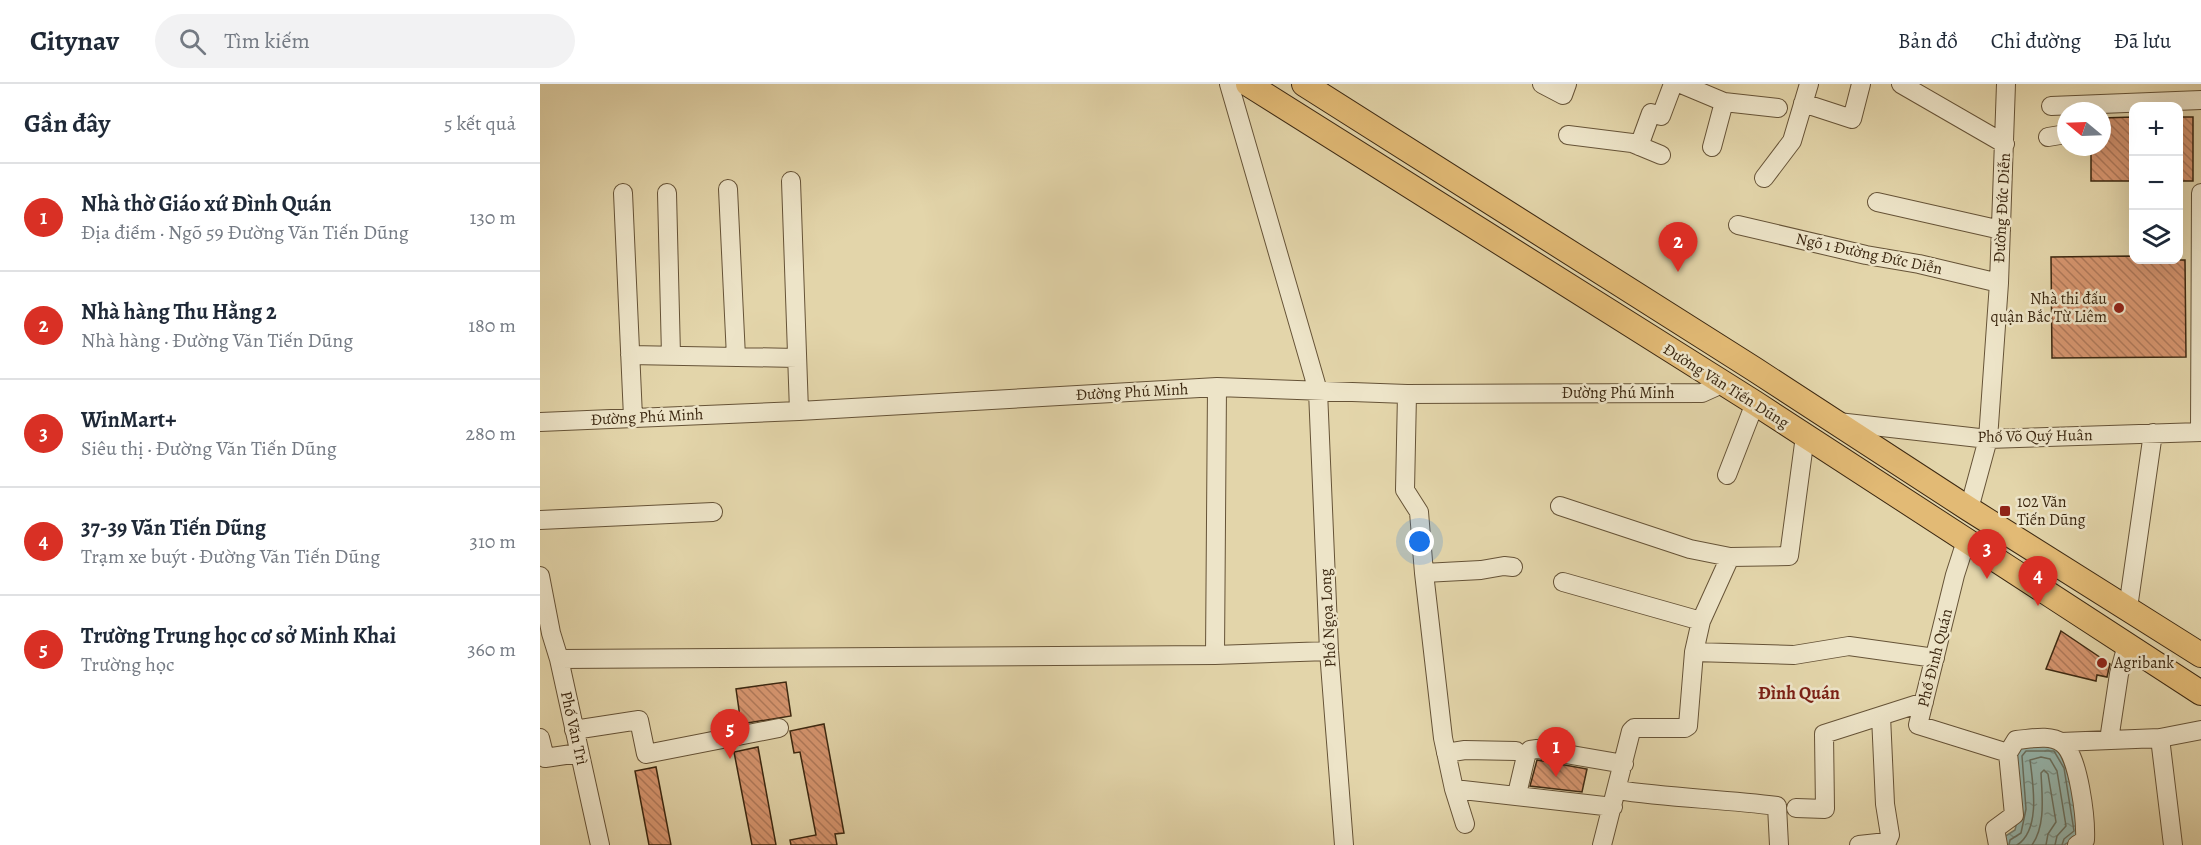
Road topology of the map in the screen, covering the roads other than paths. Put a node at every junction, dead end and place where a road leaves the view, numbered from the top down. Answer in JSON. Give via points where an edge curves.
{"nodes":[{"id":1,"x":1229,"y":84,"type":"edge"},
{"id":2,"x":1248,"y":84,"type":"edge"},
{"id":3,"x":1304,"y":84,"type":"edge"},
{"id":4,"x":1542,"y":84,"type":"edge"},
{"id":5,"x":1567,"y":84,"type":"edge"},
{"id":6,"x":1673,"y":84,"type":"edge"},
{"id":7,"x":1681,"y":84,"type":"edge"},
{"id":8,"x":1809,"y":84,"type":"edge"},
{"id":9,"x":1861,"y":84,"type":"edge"},
{"id":10,"x":1901,"y":84,"type":"edge"},
{"id":11,"x":2006,"y":84,"type":"edge"},
{"id":12,"x":2201,"y":100,"type":"edge"},
{"id":13,"x":1724,"y":102,"type":"junction"},
{"id":14,"x":1803,"y":103,"type":"junction"},
{"id":15,"x":2051,"y":106,"type":"dead end"},
{"id":16,"x":2111,"y":106,"type":"edge"},
{"id":17,"x":2057,"y":107,"type":"edge"},
{"id":18,"x":1778,"y":108,"type":"dead end"},
{"id":19,"x":1568,"y":135,"type":"dead end"},
{"id":20,"x":2005,"y":144,"type":"junction"},
{"id":21,"x":1640,"y":146,"type":"junction"},
{"id":22,"x":1712,"y":147,"type":"dead end"},
{"id":23,"x":1661,"y":155,"type":"dead end"},
{"id":24,"x":1764,"y":178,"type":"dead end"},
{"id":25,"x":791,"y":181,"type":"dead end"},
{"id":26,"x":728,"y":189,"type":"dead end"},
{"id":27,"x":623,"y":193,"type":"dead end"},
{"id":28,"x":667,"y":193,"type":"dead end"},
{"id":29,"x":2201,"y":193,"type":"edge"},
{"id":30,"x":1877,"y":202,"type":"dead end"},
{"id":31,"x":1738,"y":225,"type":"dead end"},
{"id":32,"x":2001,"y":230,"type":"junction"},
{"id":33,"x":1999,"y":283,"type":"junction"},
{"id":34,"x":630,"y":355,"type":"junction"},
{"id":35,"x":671,"y":355,"type":"junction"},
{"id":36,"x":736,"y":357,"type":"junction"},
{"id":37,"x":797,"y":358,"type":"junction"},
{"id":38,"x":1722,"y":384,"type":"junction"},
{"id":39,"x":1217,"y":387,"type":"junction"},
{"id":40,"x":1318,"y":391,"type":"junction"},
{"id":41,"x":1407,"y":394,"type":"junction"},
{"id":42,"x":1755,"y":403,"type":"junction"},
{"id":43,"x":799,"y":411,"type":"junction"},
{"id":44,"x":633,"y":417,"type":"junction"},
{"id":45,"x":1833,"y":421,"type":"junction"},
{"id":46,"x":540,"y":422,"type":"edge"},
{"id":47,"x":2200,"y":432,"type":"edge"},
{"id":48,"x":2153,"y":433,"type":"junction"},
{"id":49,"x":1805,"y":436,"type":"junction"},
{"id":50,"x":1988,"y":439,"type":"junction"},
{"id":51,"x":1727,"y":476,"type":"dead end"},
{"id":52,"x":1560,"y":506,"type":"dead end"},
{"id":53,"x":1969,"y":509,"type":"junction"},
{"id":54,"x":713,"y":512,"type":"dead end"},
{"id":55,"x":540,"y":520,"type":"edge"},
{"id":56,"x":1966,"y":542,"type":"junction"},
{"id":57,"x":1730,"y":557,"type":"junction"},
{"id":58,"x":1513,"y":567,"type":"dead end"},
{"id":59,"x":1424,"y":573,"type":"junction"},
{"id":60,"x":540,"y":576,"type":"edge"},
{"id":61,"x":1563,"y":582,"type":"dead end"},
{"id":62,"x":543,"y":607,"type":"edge"},
{"id":63,"x":2128,"y":608,"type":"junction"},
{"id":64,"x":1701,"y":621,"type":"junction"},
{"id":65,"x":2127,"y":645,"type":"junction"},
{"id":66,"x":1329,"y":651,"type":"junction"},
{"id":67,"x":1694,"y":652,"type":"junction"},
{"id":68,"x":1215,"y":655,"type":"junction"},
{"id":69,"x":2201,"y":655,"type":"edge"},
{"id":70,"x":1935,"y":658,"type":"junction"},
{"id":71,"x":559,"y":659,"type":"junction"},
{"id":72,"x":2201,"y":693,"type":"edge"},
{"id":73,"x":1924,"y":702,"type":"junction"},
{"id":74,"x":1881,"y":716,"type":"junction"},
{"id":75,"x":779,"y":728,"type":"dead end"},
{"id":76,"x":574,"y":730,"type":"junction"},
{"id":77,"x":2201,"y":730,"type":"edge"},
{"id":78,"x":540,"y":738,"type":"edge"},
{"id":79,"x":2160,"y":738,"type":"junction"},
{"id":80,"x":2109,"y":740,"type":"junction"},
{"id":81,"x":2061,"y":742,"type":"junction"},
{"id":82,"x":1516,"y":751,"type":"dead end"},
{"id":83,"x":579,"y":753,"type":"junction"},
{"id":84,"x":1446,"y":753,"type":"junction"},
{"id":85,"x":2008,"y":753,"type":"junction"},
{"id":86,"x":1623,"y":764,"type":"junction"},
{"id":87,"x":1454,"y":789,"type":"junction"},
{"id":88,"x":1517,"y":794,"type":"junction"},
{"id":89,"x":1615,"y":798,"type":"junction"},
{"id":90,"x":1796,"y":808,"type":"dead end"},
{"id":91,"x":1465,"y":824,"type":"dead end"},
{"id":92,"x":600,"y":845,"type":"edge"},
{"id":93,"x":1344,"y":845,"type":"edge"},
{"id":94,"x":1602,"y":845,"type":"edge"},
{"id":95,"x":1779,"y":845,"type":"edge"},
{"id":96,"x":1859,"y":845,"type":"edge"},
{"id":97,"x":1998,"y":845,"type":"edge"},
{"id":98,"x":2077,"y":845,"type":"edge"},
{"id":99,"x":2173,"y":845,"type":"edge"}],
"edges":[{"from":1,"to":40,"type":"street","name":"Phố Ngọa Long"},
{"from":2,"to":38,"type":"main road","name":"Đường Văn Tiến Dũng"},
{"from":3,"to":45,"type":"main road","name":"Đường Văn Tiến Dũng"},
{"from":4,"to":5,"type":"street","via":[[1563,95]]},
{"from":6,"to":21,"type":"street","via":[[1661,116],[1651,113]]},
{"from":7,"to":13,"type":"street"},
{"from":8,"to":14,"type":"street"},
{"from":9,"to":14,"type":"street","via":[[1852,119]]},
{"from":10,"to":20,"type":"street"},
{"from":11,"to":20,"type":"street","name":"Đường Đức Diễn"},
{"from":12,"to":16,"type":"street"},
{"from":13,"to":18,"type":"street"},
{"from":13,"to":22,"type":"street"},
{"from":14,"to":24,"type":"street","via":[[1792,141]]},
{"from":15,"to":17,"type":"street"},
{"from":19,"to":21,"type":"street"},
{"from":20,"to":32,"type":"street","name":"Đường Đức Diễn"},
{"from":21,"to":23,"type":"street"},
{"from":25,"to":37,"type":"street"},
{"from":26,"to":36,"type":"street"},
{"from":27,"to":34,"type":"street"},
{"from":28,"to":35,"type":"street"},
{"from":29,"to":47,"type":"street"},
{"from":30,"to":32,"type":"street"},
{"from":31,"to":33,"type":"street","name":"Ngõ 1 Đường Đức Diễn"},
{"from":32,"to":33,"type":"street","name":"Đường Đức Diễn"},
{"from":33,"to":50,"type":"street","name":"Đường Đức Diễn"},
{"from":34,"to":35,"type":"street"},
{"from":34,"to":44,"type":"street"},
{"from":35,"to":36,"type":"street"},
{"from":36,"to":37,"type":"street"},
{"from":37,"to":43,"type":"street"},
{"from":38,"to":41,"type":"street","name":"Đường Phú Minh","via":[[1702,393]]},
{"from":38,"to":42,"type":"main road","name":"Đường Văn Tiến Dũng"},
{"from":39,"to":40,"type":"street","name":"Đường Phú Minh"},
{"from":39,"to":43,"type":"street","name":"Đường Phú Minh"},
{"from":39,"to":68,"type":"street"},
{"from":40,"to":41,"type":"street","name":"Đường Phú Minh"},
{"from":40,"to":66,"type":"street","name":"Phố Ngọa Long"},
{"from":41,"to":59,"type":"street","via":[[1405,490],[1419,512]]},
{"from":42,"to":49,"type":"main road","name":"Đường Văn Tiến Dũng"},
{"from":42,"to":51,"type":"street"},
{"from":43,"to":44,"type":"street","name":"Đường Phú Minh"},
{"from":44,"to":46,"type":"street","name":"Đường Phú Minh"},
{"from":45,"to":50,"type":"street","name":"Phố Võ Quý Huân"},
{"from":45,"to":53,"type":"main road","name":"Đường Văn Tiến Dũng"},
{"from":47,"to":48,"type":"street","name":"Phố Võ Quý Huân"},
{"from":48,"to":50,"type":"street","name":"Phố Võ Quý Huân"},
{"from":48,"to":63,"type":"street"},
{"from":49,"to":56,"type":"main road","name":"Đường Văn Tiến Dũng"},
{"from":49,"to":57,"type":"street","via":[[1789,556]]},
{"from":50,"to":53,"type":"street","name":"Đường Đức Diễn"},
{"from":52,"to":57,"type":"street","via":[[1664,542]]},
{"from":53,"to":63,"type":"main road","name":"Đường Văn Tiến Dũng"},
{"from":54,"to":55,"type":"street"},
{"from":56,"to":65,"type":"main road","name":"Đường Văn Tiến Dũng"},
{"from":56,"to":70,"type":"street","name":"Phố Đình Quán"},
{"from":57,"to":64,"type":"street"},
{"from":58,"to":59,"type":"street"},
{"from":59,"to":84,"type":"street"},
{"from":60,"to":62,"type":"street","name":"Phố Văn Trì"},
{"from":61,"to":64,"type":"street"},
{"from":62,"to":71,"type":"street","name":"Phố Văn Trì"},
{"from":63,"to":69,"type":"main road","name":"Đường Văn Tiến Dũng"},
{"from":64,"to":67,"type":"street"},
{"from":65,"to":72,"type":"main road","name":"Đường Văn Tiến Dũng"},
{"from":65,"to":80,"type":"street"},
{"from":66,"to":68,"type":"street"},
{"from":66,"to":93,"type":"street","name":"Phố Ngọa Long"},
{"from":67,"to":70,"type":"street","via":[[1794,655],[1849,646]]},
{"from":67,"to":86,"type":"street","via":[[1688,727],[1634,728]]},
{"from":68,"to":71,"type":"street"},
{"from":70,"to":73,"type":"street","name":"Phố Đình Quán"},
{"from":71,"to":76,"type":"street","name":"Phố Văn Trì"},
{"from":73,"to":74,"type":"street"},
{"from":73,"to":85,"type":"street","name":"Phố Đình Quán","via":[[1918,725]]},
{"from":74,"to":90,"type":"street","via":[[1824,734],[1825,808]]},
{"from":74,"to":96,"type":"street","via":[[1890,835],[1887,842]]},
{"from":75,"to":76,"type":"street","via":[[646,754],[639,720]]},
{"from":76,"to":83,"type":"street","name":"Phố Văn Trì"},
{"from":77,"to":79,"type":"street"},
{"from":78,"to":83,"type":"street","via":[[545,758]]},
{"from":79,"to":80,"type":"street"},
{"from":79,"to":99,"type":"street"},
{"from":80,"to":81,"type":"street"},
{"from":81,"to":85,"type":"street","via":[[2046,738],[2016,740]]},
{"from":81,"to":98,"type":"street","via":[[2072,754],[2086,822],[2085,840]]},
{"from":82,"to":84,"type":"street"},
{"from":83,"to":92,"type":"street","name":"Phố Văn Trì"},
{"from":84,"to":87,"type":"street"},
{"from":85,"to":97,"type":"street","via":[[2014,815],[1995,829]]},
{"from":86,"to":88,"type":"street","via":[[1533,749],[1526,756]]},
{"from":86,"to":89,"type":"street"},
{"from":87,"to":88,"type":"street"},
{"from":87,"to":91,"type":"street"},
{"from":88,"to":89,"type":"street"},
{"from":89,"to":94,"type":"street"},
{"from":89,"to":95,"type":"street","via":[[1719,798],[1777,806]]}]}
